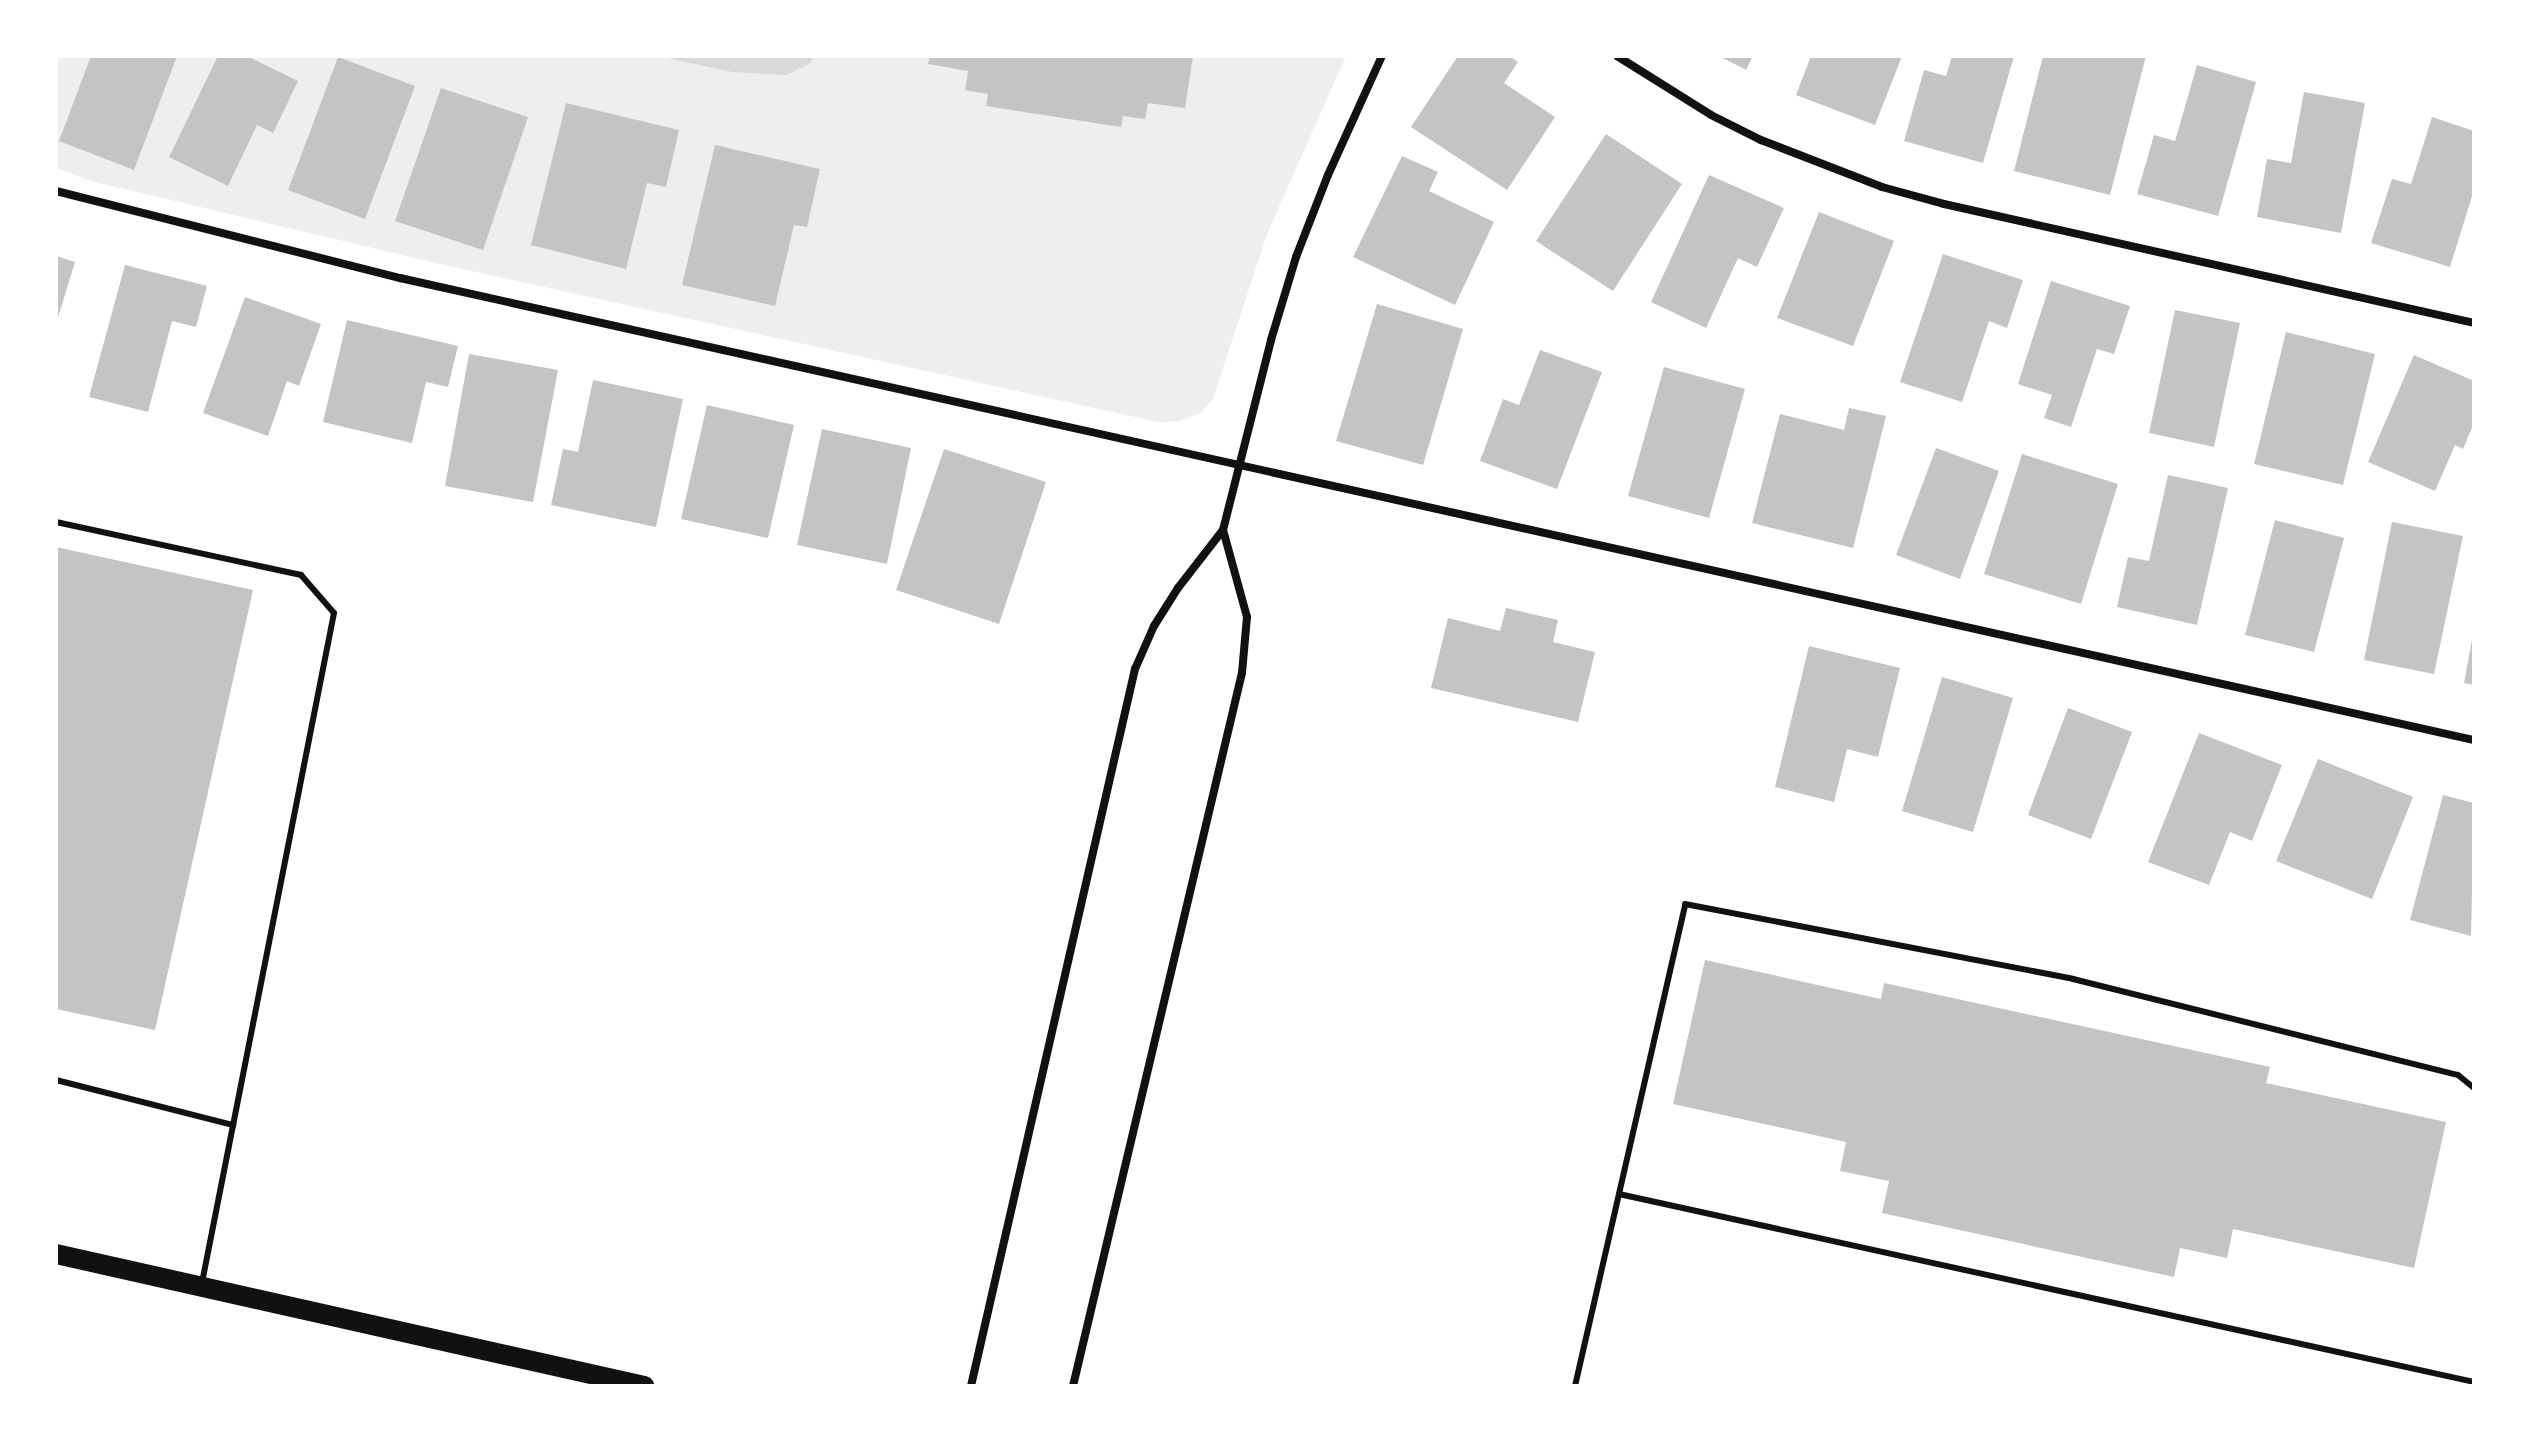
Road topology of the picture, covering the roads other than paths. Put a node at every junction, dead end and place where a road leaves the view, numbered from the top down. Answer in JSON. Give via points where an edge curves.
{"nodes":[{"id":1,"x":1382,"y":56,"type":"edge"},
{"id":2,"x":1617,"y":56,"type":"edge"},
{"id":3,"x":56,"y":191,"type":"edge"},
{"id":4,"x":2474,"y":323,"type":"edge"},
{"id":5,"x":1241,"y":465,"type":"junction"},
{"id":6,"x":56,"y":522,"type":"edge"},
{"id":7,"x":1223,"y":530,"type":"junction"},
{"id":8,"x":2474,"y":740,"type":"edge"},
{"id":9,"x":56,"y":1080,"type":"edge"},
{"id":10,"x":2474,"y":1088,"type":"edge"},
{"id":11,"x":233,"y":1125,"type":"junction"},
{"id":12,"x":1619,"y":1194,"type":"junction"},
{"id":13,"x":56,"y":1254,"type":"edge"},
{"id":14,"x":201,"y":1287,"type":"junction"},
{"id":15,"x":2474,"y":1384,"type":"edge"},
{"id":16,"x":644,"y":1386,"type":"edge"},
{"id":17,"x":971,"y":1386,"type":"edge"},
{"id":18,"x":1073,"y":1386,"type":"edge"},
{"id":19,"x":1575,"y":1386,"type":"edge"}],
"edges":[{"from":1,"to":5,"type":"street","via":[[1296,257]]},
{"from":2,"to":4,"type":"street","via":[[1761,140],[1882,187]]},
{"from":3,"to":5,"type":"street","via":[[400,278]]},
{"from":5,"to":7,"type":"street"},
{"from":5,"to":8,"type":"street"},
{"from":6,"to":11,"type":"lane","via":[[301,575],[334,613]]},
{"from":7,"to":17,"type":"street","via":[[1154,626],[1135,669]]},
{"from":7,"to":18,"type":"street","via":[[1247,617],[1242,673]]},
{"from":9,"to":11,"type":"lane"},
{"from":10,"to":12,"type":"lane","via":[[2458,1075],[2073,979],[1685,904]]},
{"from":11,"to":14,"type":"lane"},
{"from":12,"to":15,"type":"lane"},
{"from":12,"to":19,"type":"lane"},
{"from":13,"to":14,"type":"main road"},
{"from":14,"to":16,"type":"main road"}]}
